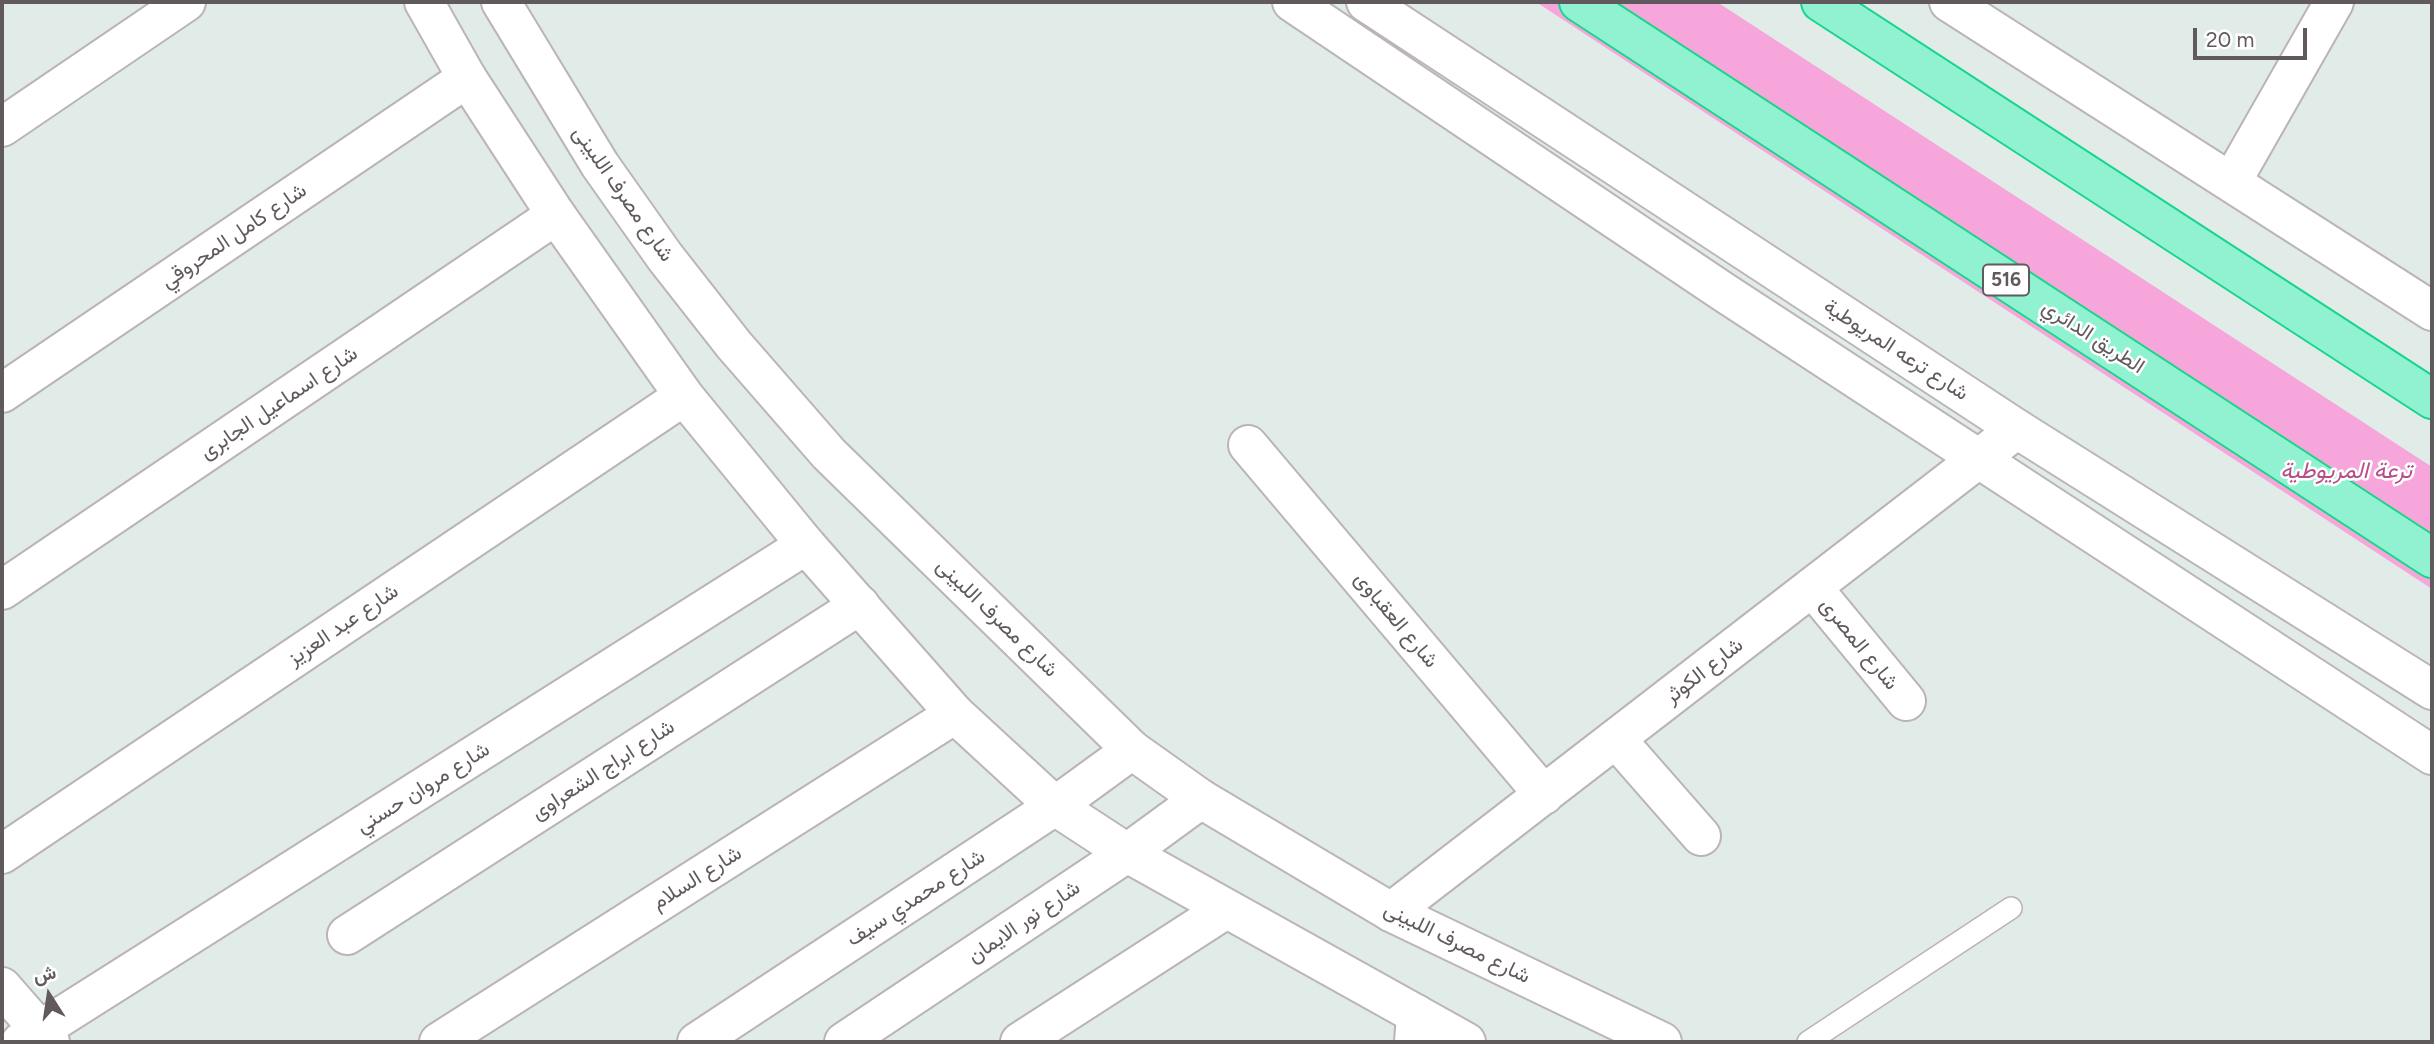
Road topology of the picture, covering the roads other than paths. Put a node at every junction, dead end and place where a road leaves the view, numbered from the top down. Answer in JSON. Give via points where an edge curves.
{"nodes":[{"id":1,"x":186,"y":2,"type":"edge"},
{"id":2,"x":424,"y":2,"type":"edge"},
{"id":3,"x":501,"y":2,"type":"edge"},
{"id":4,"x":1292,"y":2,"type":"edge"},
{"id":5,"x":1366,"y":2,"type":"edge"},
{"id":6,"x":1579,"y":2,"type":"edge"},
{"id":7,"x":1821,"y":2,"type":"edge"},
{"id":8,"x":1949,"y":2,"type":"edge"},
{"id":9,"x":2334,"y":2,"type":"edge"},
{"id":10,"x":467,"y":78,"type":"junction"},
{"id":11,"x":2,"y":127,"type":"edge"},
{"id":12,"x":2232,"y":181,"type":"junction"},
{"id":13,"x":556,"y":215,"type":"junction"},
{"id":14,"x":2432,"y":311,"type":"edge"},
{"id":15,"x":2,"y":393,"type":"edge"},
{"id":16,"x":684,"y":396,"type":"junction"},
{"id":17,"x":2432,"y":399,"type":"edge"},
{"id":18,"x":2017,"y":429,"type":"junction"},
{"id":19,"x":1248,"y":445,"type":"dead end"},
{"id":20,"x":1979,"y":459,"type":"junction"},
{"id":21,"x":806,"y":545,"type":"junction"},
{"id":22,"x":2432,"y":558,"type":"edge"},
{"id":23,"x":1812,"y":587,"type":"junction"},
{"id":24,"x":2,"y":590,"type":"edge"},
{"id":25,"x":860,"y":605,"type":"junction"},
{"id":26,"x":2432,"y":690,"type":"edge"},
{"id":27,"x":1906,"y":701,"type":"dead end"},
{"id":28,"x":955,"y":714,"type":"junction"},
{"id":29,"x":1616,"y":739,"type":"junction"},
{"id":30,"x":1132,"y":750,"type":"junction"},
{"id":31,"x":2432,"y":755,"type":"edge"},
{"id":32,"x":1544,"y":794,"type":"junction"},
{"id":33,"x":1201,"y":799,"type":"junction"},
{"id":34,"x":1055,"y":806,"type":"junction"},
{"id":35,"x":1701,"y":836,"type":"dead end"},
{"id":36,"x":2,"y":853,"type":"edge"},
{"id":37,"x":1127,"y":853,"type":"junction"},
{"id":38,"x":2011,"y":908,"type":"dead end"},
{"id":39,"x":1226,"y":909,"type":"junction"},
{"id":40,"x":1391,"y":912,"type":"junction"},
{"id":41,"x":347,"y":935,"type":"dead end"},
{"id":42,"x":2,"y":987,"type":"edge"},
{"id":43,"x":1415,"y":1028,"type":"edge"},
{"id":44,"x":37,"y":1038,"type":"edge"},
{"id":45,"x":439,"y":1042,"type":"edge"},
{"id":46,"x":697,"y":1042,"type":"edge"},
{"id":47,"x":844,"y":1042,"type":"edge"},
{"id":48,"x":1020,"y":1042,"type":"edge"},
{"id":49,"x":1466,"y":1042,"type":"edge"},
{"id":50,"x":1662,"y":1042,"type":"edge"},
{"id":51,"x":1808,"y":1042,"type":"edge"}],
"edges":[{"from":1,"to":11,"type":"street"},
{"from":2,"to":10,"type":"street"},
{"from":3,"to":30,"type":"street","name":"شارع مصرف اللبينى","via":[[600,165],[734,345],[829,454]]},
{"from":4,"to":20,"type":"street"},
{"from":5,"to":18,"type":"street","name":"شارع ترعه المريوطية"},
{"from":6,"to":22,"type":"highway","name":"الطريق الدائري","number":"516"},
{"from":7,"to":17,"type":"highway"},
{"from":8,"to":12,"type":"street"},
{"from":9,"to":12,"type":"street"},
{"from":10,"to":13,"type":"street"},
{"from":10,"to":15,"type":"street","name":"شارع كامل المحروقي"},
{"from":12,"to":14,"type":"street"},
{"from":13,"to":16,"type":"street"},
{"from":13,"to":24,"type":"street","name":"شارع اسماعيل الجابرى"},
{"from":16,"to":21,"type":"street"},
{"from":16,"to":36,"type":"street","name":"شارع عبد العزيز"},
{"from":18,"to":20,"type":"street","name":"شارع الكوثر"},
{"from":18,"to":26,"type":"street","name":"شارع ترعه المريوطية"},
{"from":19,"to":32,"type":"street","name":"شارع العقباوى"},
{"from":20,"to":23,"type":"street","name":"شارع الكوثر"},
{"from":20,"to":31,"type":"street"},
{"from":21,"to":25,"type":"street"},
{"from":21,"to":44,"type":"street","name":"شارع مروان حسني"},
{"from":23,"to":27,"type":"street","name":"شارع المصرى"},
{"from":23,"to":29,"type":"street","name":"شارع الكوثر"},
{"from":25,"to":28,"type":"street"},
{"from":25,"to":41,"type":"street","name":"شارع ابراج الشعراوى"},
{"from":28,"to":34,"type":"street"},
{"from":28,"to":45,"type":"street","name":"شارع السلام"},
{"from":29,"to":32,"type":"street","name":"شارع الكوثر"},
{"from":29,"to":35,"type":"street"},
{"from":30,"to":33,"type":"street","name":"شارع مصرف اللبينى"},
{"from":30,"to":34,"type":"street","name":"شارع محمدي سيف"},
{"from":32,"to":40,"type":"street","name":"شارع الكوثر"},
{"from":33,"to":37,"type":"street","name":"شارع نور الايمان"},
{"from":33,"to":40,"type":"street","name":"شارع مصرف اللبينى"},
{"from":34,"to":37,"type":"street"},
{"from":34,"to":46,"type":"street","name":"شارع محمدي سيف"},
{"from":37,"to":39,"type":"street"},
{"from":37,"to":47,"type":"street","name":"شارع نور الايمان"},
{"from":38,"to":51,"type":"lane"},
{"from":39,"to":43,"type":"street"},
{"from":39,"to":48,"type":"street"},
{"from":40,"to":50,"type":"street","name":"شارع مصرف اللبينى"},
{"from":42,"to":44,"type":"street"},
{"from":43,"to":49,"type":"street"}]}
